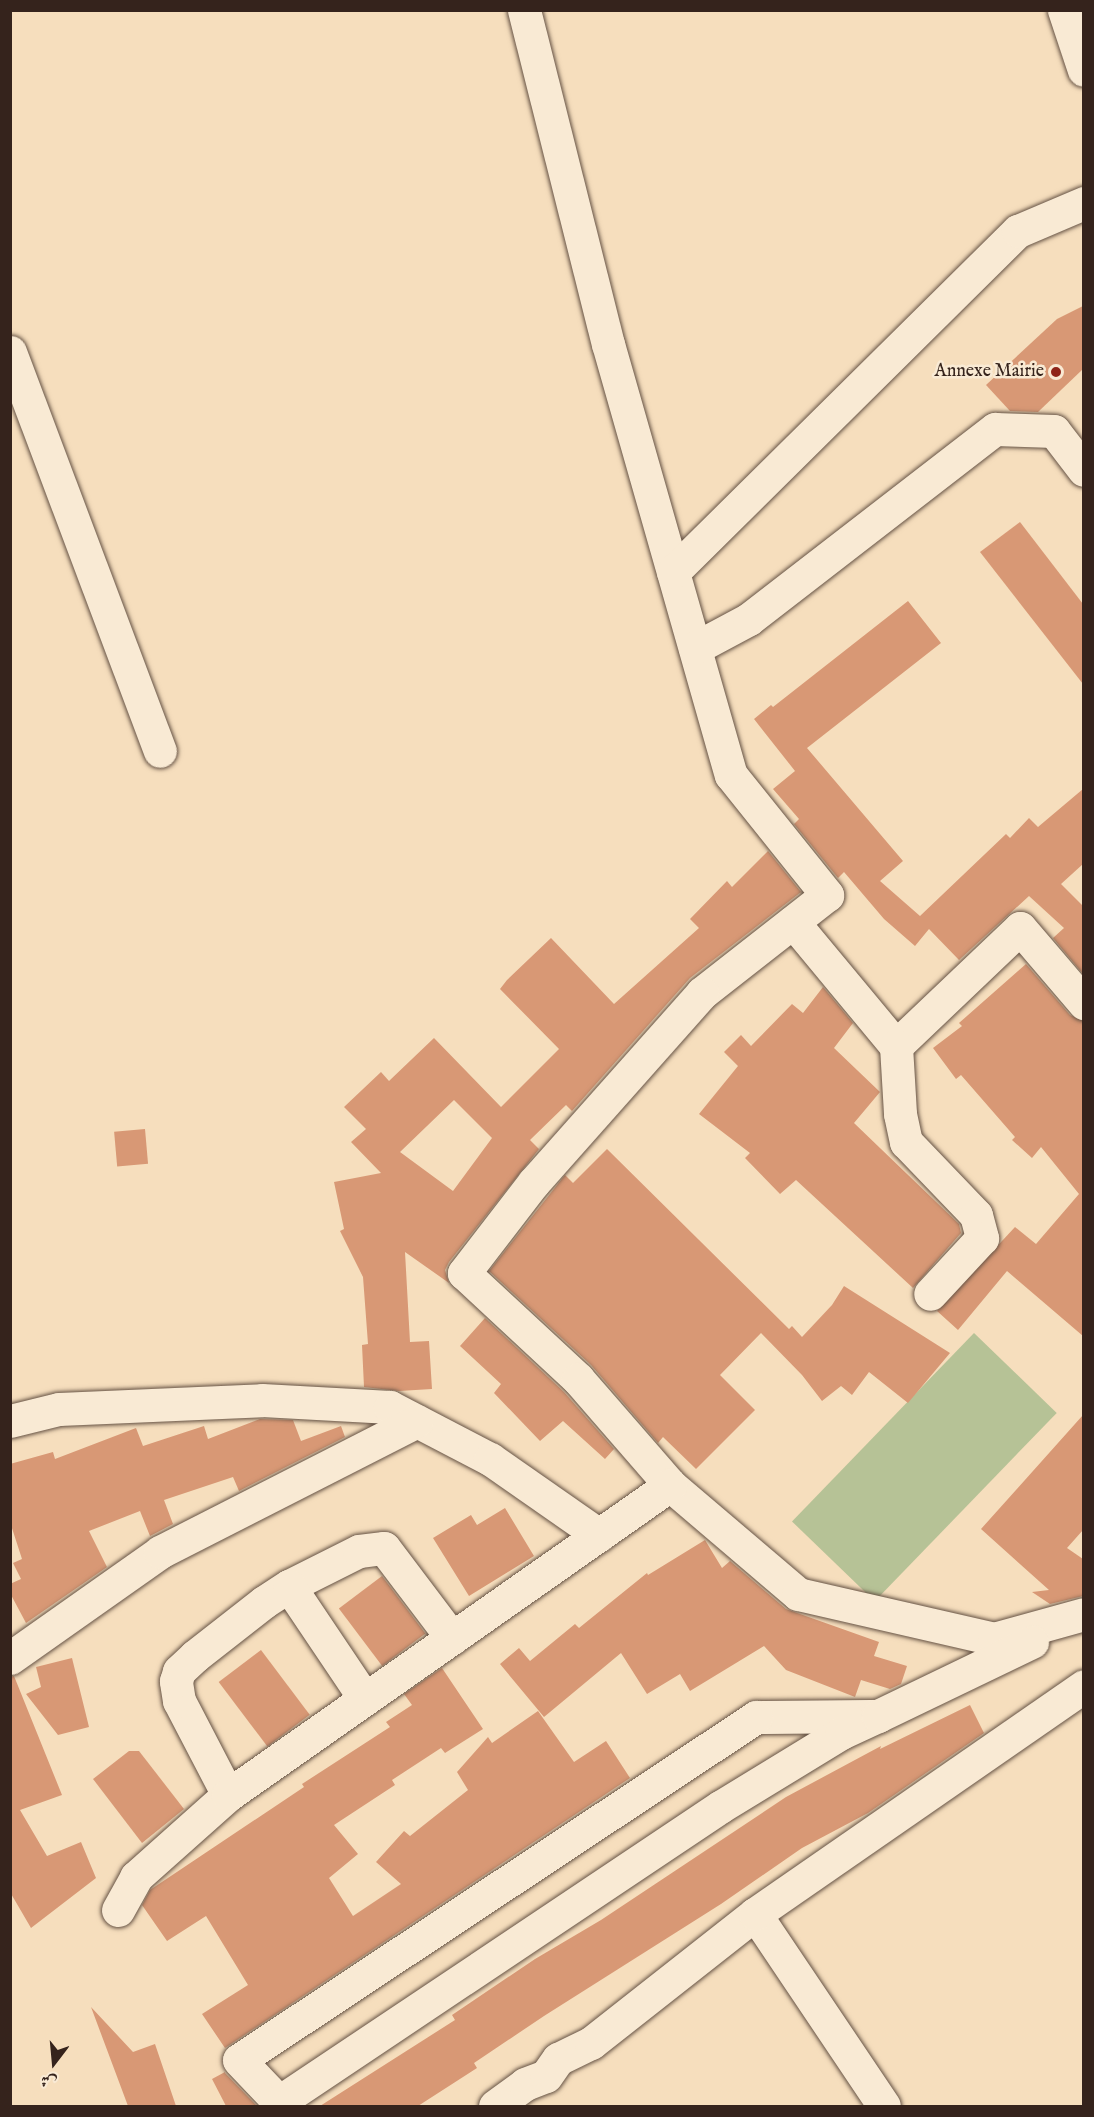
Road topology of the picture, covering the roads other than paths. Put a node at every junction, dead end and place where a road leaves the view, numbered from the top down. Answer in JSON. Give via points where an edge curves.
{"nodes":[{"id":1,"x":524,"y":10,"type":"edge"},
{"id":2,"x":1064,"y":10,"type":"edge"},
{"id":3,"x":1083,"y":70,"type":"edge"},
{"id":4,"x":1083,"y":203,"type":"edge"},
{"id":5,"x":10,"y":352,"type":"edge"},
{"id":6,"x":1083,"y":470,"type":"edge"},
{"id":7,"x":673,"y":572,"type":"junction"},
{"id":8,"x":695,"y":648,"type":"junction"},
{"id":9,"x":160,"y":751,"type":"dead end"},
{"id":10,"x":793,"y":922,"type":"junction"},
{"id":11,"x":1083,"y":1003,"type":"edge"},
{"id":12,"x":896,"y":1046,"type":"junction"},
{"id":13,"x":930,"y":1294,"type":"dead end"},
{"id":14,"x":10,"y":1421,"type":"edge"},
{"id":15,"x":417,"y":1421,"type":"junction"},
{"id":16,"x":670,"y":1485,"type":"junction"},
{"id":17,"x":599,"y":1535,"type":"junction"},
{"id":18,"x":289,"y":1586,"type":"junction"},
{"id":19,"x":1083,"y":1616,"type":"edge"},
{"id":20,"x":452,"y":1638,"type":"junction"},
{"id":21,"x":10,"y":1658,"type":"edge"},
{"id":22,"x":1083,"y":1686,"type":"edge"},
{"id":23,"x":365,"y":1699,"type":"junction"},
{"id":24,"x":878,"y":1716,"type":"junction"},
{"id":25,"x":228,"y":1795,"type":"junction"},
{"id":26,"x":118,"y":1910,"type":"dead end"},
{"id":27,"x":755,"y":1914,"type":"junction"},
{"id":28,"x":281,"y":2104,"type":"edge"},
{"id":29,"x":495,"y":2106,"type":"edge"},
{"id":30,"x":884,"y":2106,"type":"edge"}],
"edges":[{"from":1,"to":7,"type":"street","via":[[608,344]]},
{"from":2,"to":3,"type":"street"},
{"from":4,"to":7,"type":"street","via":[[1018,231]]},
{"from":5,"to":9,"type":"street"},
{"from":6,"to":8,"type":"street","via":[[1054,431],[995,429],[749,620]]},
{"from":7,"to":8,"type":"street"},
{"from":8,"to":10,"type":"street","via":[[731,774],[827,895]]},
{"from":10,"to":12,"type":"street"},
{"from":10,"to":16,"type":"street","via":[[702,993],[534,1182],[464,1273],[578,1378]]},
{"from":11,"to":12,"type":"street","via":[[1020,928]]},
{"from":12,"to":13,"type":"street","via":[[900,1114],[906,1142],[976,1215],[982,1238]]},
{"from":14,"to":15,"type":"street","via":[[59,1409],[262,1400],[390,1407]]},
{"from":15,"to":17,"type":"street","via":[[490,1459]]},
{"from":15,"to":21,"type":"street","via":[[160,1552]]},
{"from":16,"to":17,"type":"street"},
{"from":16,"to":19,"type":"street","via":[[798,1594],[994,1639]]},
{"from":17,"to":20,"type":"street"},
{"from":18,"to":20,"type":"street","via":[[359,1551],[384,1548]]},
{"from":18,"to":23,"type":"street"},
{"from":18,"to":25,"type":"street","via":[[179,1671],[176,1681],[179,1701]]},
{"from":19,"to":24,"type":"street"},
{"from":20,"to":23,"type":"street"},
{"from":22,"to":27,"type":"street"},
{"from":23,"to":25,"type":"street"},
{"from":24,"to":28,"type":"street","via":[[720,1807]]},
{"from":24,"to":28,"type":"street","via":[[756,1717],[239,2060]]},
{"from":25,"to":26,"type":"street","via":[[136,1877]]},
{"from":27,"to":29,"type":"street","via":[[591,2043],[558,2059],[546,2076],[525,2084]]},
{"from":27,"to":30,"type":"street"}]}
